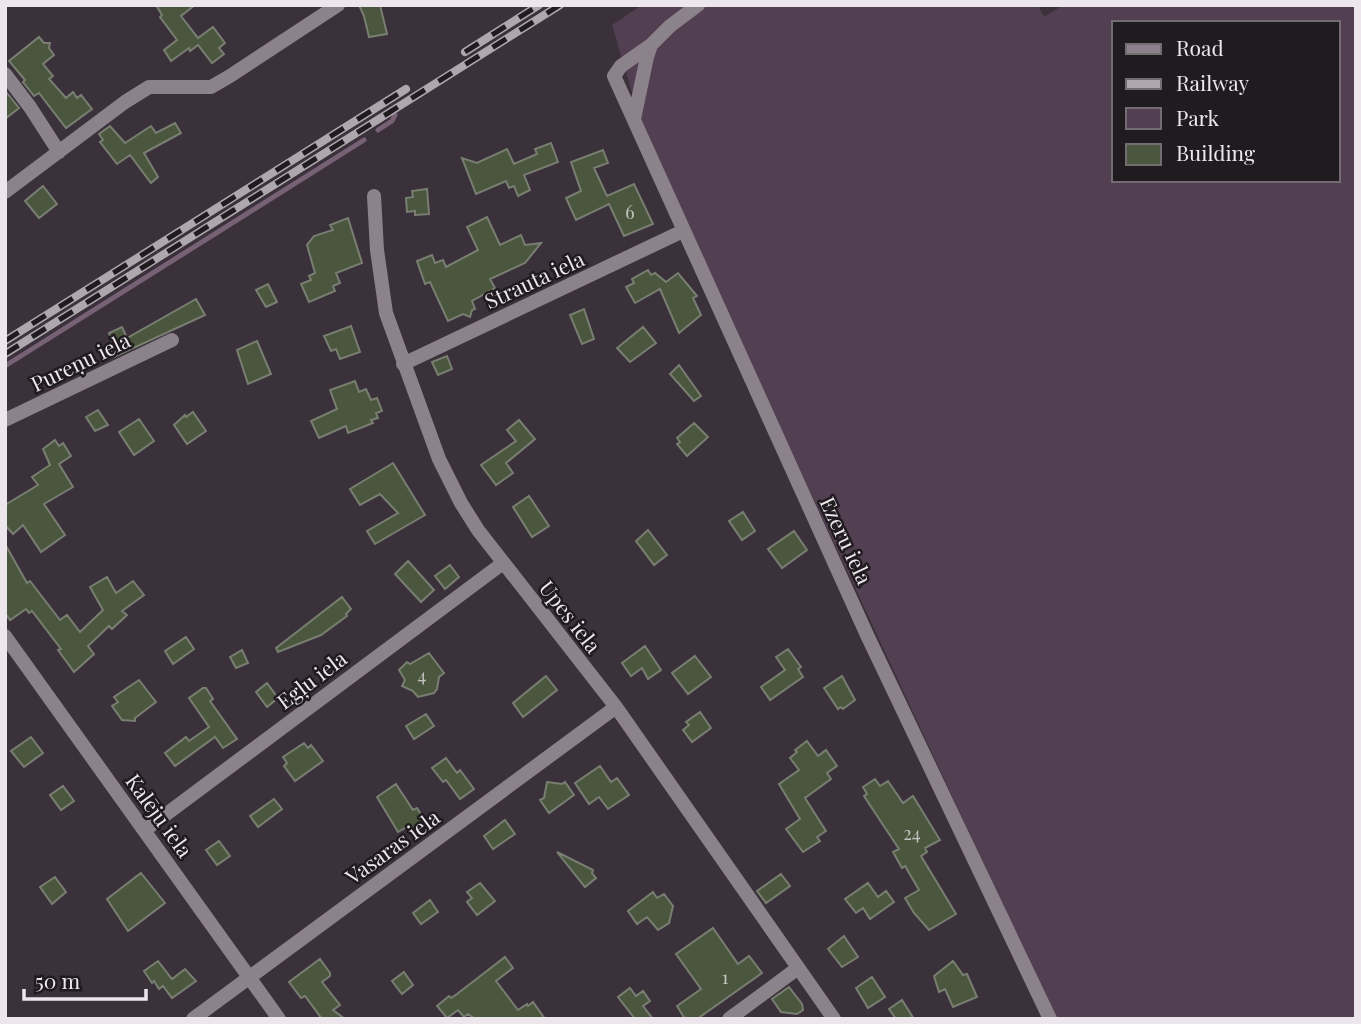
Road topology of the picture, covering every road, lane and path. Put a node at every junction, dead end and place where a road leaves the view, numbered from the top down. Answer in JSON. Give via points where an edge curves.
{"nodes":[{"id":1,"x":698,"y":5,"type":"edge"},
{"id":2,"x":342,"y":10,"type":"edge"},
{"id":3,"x":651,"y":45,"type":"junction"},
{"id":4,"x":5,"y":74,"type":"edge"},
{"id":5,"x":634,"y":120,"type":"junction"},
{"id":6,"x":59,"y":152,"type":"junction"},
{"id":7,"x":5,"y":192,"type":"edge"},
{"id":8,"x":374,"y":196,"type":"dead end"},
{"id":9,"x":683,"y":231,"type":"junction"},
{"id":10,"x":172,"y":340,"type":"dead end"},
{"id":11,"x":403,"y":364,"type":"junction"},
{"id":12,"x":5,"y":420,"type":"edge"},
{"id":13,"x":503,"y":563,"type":"junction"},
{"id":14,"x":5,"y":636,"type":"edge"},
{"id":15,"x":616,"y":707,"type":"junction"},
{"id":16,"x":145,"y":830,"type":"junction"},
{"id":17,"x":798,"y":968,"type":"junction"},
{"id":18,"x":250,"y":977,"type":"junction"},
{"id":19,"x":193,"y":1019,"type":"edge"},
{"id":20,"x":279,"y":1019,"type":"edge"},
{"id":21,"x":729,"y":1019,"type":"edge"},
{"id":22,"x":834,"y":1019,"type":"edge"},
{"id":23,"x":1050,"y":1019,"type":"edge"}],
"edges":[{"from":1,"to":3,"type":"street"},
{"from":2,"to":6,"type":"street","via":[[211,87],[149,87]]},
{"from":3,"to":5,"type":"street"},
{"from":3,"to":5,"type":"street","name":"Ezeru iela","via":[[614,76]]},
{"from":4,"to":6,"type":"street"},
{"from":5,"to":9,"type":"street","name":"Ezeru iela"},
{"from":6,"to":7,"type":"street"},
{"from":8,"to":11,"type":"street","name":"Upes iela","via":[[386,313]]},
{"from":9,"to":11,"type":"street","name":"Strauta iela"},
{"from":9,"to":23,"type":"street","name":"Ezeru iela","via":[[867,635]]},
{"from":10,"to":12,"type":"street","name":"Pureņu iela"},
{"from":11,"to":13,"type":"street","name":"Upes iela","via":[[461,503]]},
{"from":13,"to":15,"type":"street","name":"Upes iela"},
{"from":13,"to":16,"type":"street","name":"Egļu iela"},
{"from":14,"to":16,"type":"street","name":"Kalēju iela"},
{"from":15,"to":17,"type":"street","name":"Upes iela"},
{"from":15,"to":18,"type":"street","name":"Vasaras iela"},
{"from":16,"to":18,"type":"street","name":"Kalēju iela"},
{"from":17,"to":21,"type":"street"},
{"from":17,"to":22,"type":"street","name":"Upes iela"},
{"from":18,"to":19,"type":"street","name":"Vasaras iela"},
{"from":18,"to":20,"type":"street","name":"Kalēju iela"}]}
